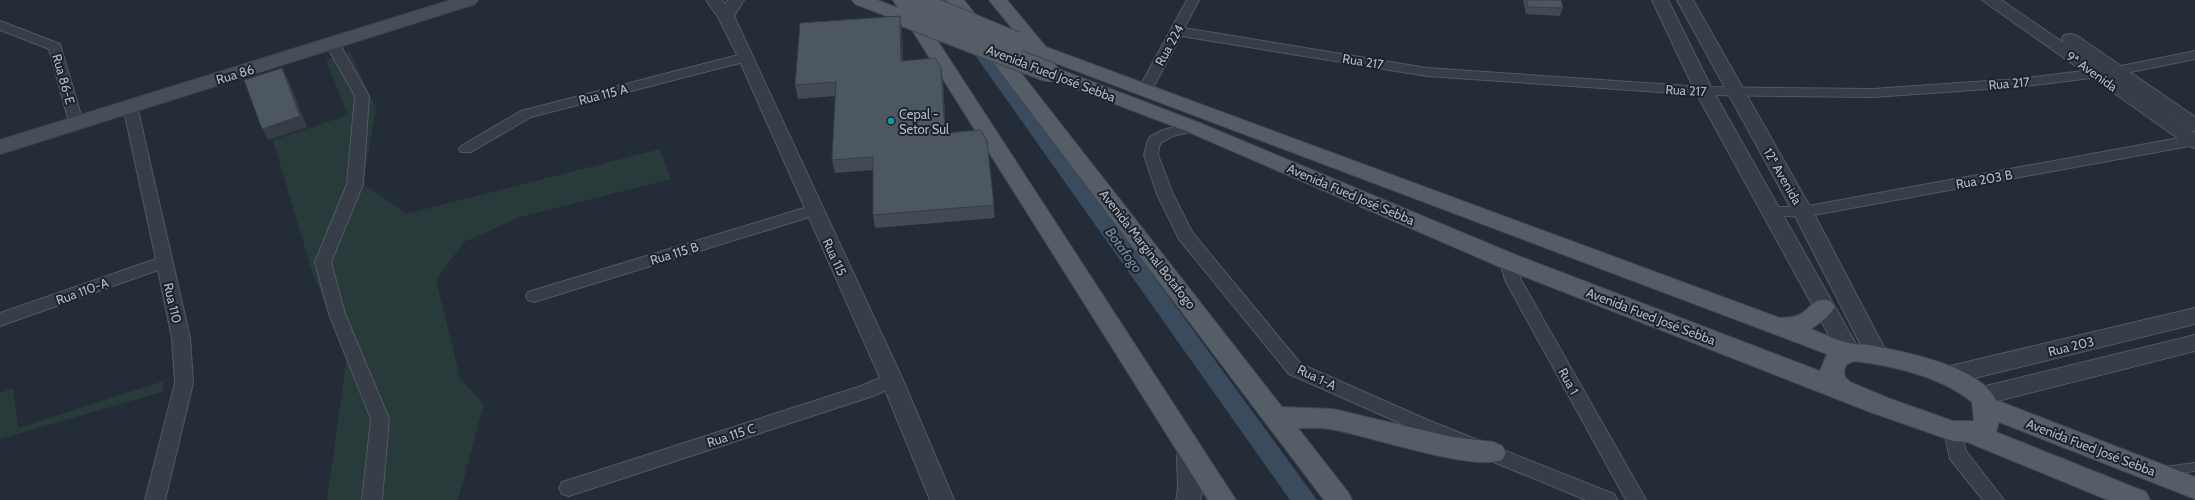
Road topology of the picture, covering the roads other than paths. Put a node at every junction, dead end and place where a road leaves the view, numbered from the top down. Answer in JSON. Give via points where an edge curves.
{"nodes":[{"id":1,"x":469,"y":0,"type":"edge"},
{"id":2,"x":714,"y":0,"type":"edge"},
{"id":3,"x":861,"y":0,"type":"edge"},
{"id":4,"x":914,"y":0,"type":"edge"},
{"id":5,"x":955,"y":0,"type":"edge"},
{"id":6,"x":998,"y":0,"type":"edge"},
{"id":7,"x":1193,"y":0,"type":"edge"},
{"id":8,"x":1660,"y":0,"type":"edge"},
{"id":9,"x":1685,"y":0,"type":"edge"},
{"id":10,"x":1990,"y":0,"type":"edge"},
{"id":11,"x":2014,"y":0,"type":"edge"},
{"id":12,"x":731,"y":8,"type":"edge"},
{"id":13,"x":904,"y":9,"type":"edge"},
{"id":14,"x":0,"y":25,"type":"edge"},
{"id":15,"x":1177,"y":31,"type":"junction"},
{"id":16,"x":332,"y":43,"type":"junction"},
{"id":17,"x":1039,"y":50,"type":"junction"},
{"id":18,"x":2195,"y":55,"type":"edge"},
{"id":19,"x":746,"y":57,"type":"junction"},
{"id":20,"x":2116,"y":71,"type":"junction"},
{"id":21,"x":1055,"y":74,"type":"junction"},
{"id":22,"x":2095,"y":74,"type":"junction"},
{"id":23,"x":1145,"y":90,"type":"junction"},
{"id":24,"x":1704,"y":91,"type":"junction"},
{"id":25,"x":1735,"y":92,"type":"junction"},
{"id":26,"x":130,"y":106,"type":"junction"},
{"id":27,"x":76,"y":122,"type":"junction"},
{"id":28,"x":1193,"y":127,"type":"junction"},
{"id":29,"x":2195,"y":137,"type":"edge"},
{"id":30,"x":0,"y":147,"type":"edge"},
{"id":31,"x":466,"y":149,"type":"dead end"},
{"id":32,"x":814,"y":210,"type":"junction"},
{"id":33,"x":1772,"y":211,"type":"junction"},
{"id":34,"x":1803,"y":212,"type":"junction"},
{"id":35,"x":1508,"y":261,"type":"junction"},
{"id":36,"x":164,"y":262,"type":"junction"},
{"id":37,"x":534,"y":296,"type":"dead end"},
{"id":38,"x":1823,"y":307,"type":"junction"},
{"id":39,"x":2195,"y":316,"type":"edge"},
{"id":40,"x":0,"y":320,"type":"edge"},
{"id":41,"x":1780,"y":326,"type":"junction"},
{"id":42,"x":2195,"y":343,"type":"edge"},
{"id":43,"x":1850,"y":353,"type":"junction"},
{"id":44,"x":1877,"y":355,"type":"junction"},
{"id":45,"x":1946,"y":376,"type":"junction"},
{"id":46,"x":892,"y":380,"type":"junction"},
{"id":47,"x":1841,"y":389,"type":"junction"},
{"id":48,"x":1984,"y":401,"type":"junction"},
{"id":49,"x":1277,"y":417,"type":"junction"},
{"id":50,"x":1961,"y":432,"type":"junction"},
{"id":51,"x":1189,"y":450,"type":"junction"},
{"id":52,"x":1492,"y":453,"type":"junction"},
{"id":53,"x":2195,"y":467,"type":"edge"},
{"id":54,"x":2156,"y":472,"type":"junction"},
{"id":55,"x":569,"y":488,"type":"dead end"},
{"id":56,"x":2195,"y":488,"type":"edge"},
{"id":57,"x":155,"y":500,"type":"edge"},
{"id":58,"x":372,"y":500,"type":"edge"},
{"id":59,"x":942,"y":500,"type":"edge"},
{"id":60,"x":1188,"y":500,"type":"edge"},
{"id":61,"x":1223,"y":500,"type":"edge"},
{"id":62,"x":1339,"y":500,"type":"edge"},
{"id":63,"x":1607,"y":500,"type":"edge"},
{"id":64,"x":1636,"y":500,"type":"edge"},
{"id":65,"x":1994,"y":500,"type":"edge"},
{"id":66,"x":2137,"y":500,"type":"edge"}],
"edges":[{"from":1,"to":16,"type":"main road","name":"Rua 86"},
{"from":2,"to":12,"type":"street","name":"Rua 115"},
{"from":3,"to":13,"type":"main road","name":"Avenida Fued José Sebba"},
{"from":4,"to":17,"type":"main road","name":"Avenida Fued José Sebba","bridge":true},
{"from":5,"to":49,"type":"main road","name":"Avenida Marginal Botafogo"},
{"from":6,"to":17,"type":"main road"},
{"from":7,"to":15,"type":"street","name":"Rua 224"},
{"from":8,"to":24,"type":"street","name":"12ª Avenida"},
{"from":9,"to":25,"type":"street","name":"12ª Avenida"},
{"from":10,"to":22,"type":"street","name":"9ª Avenida"},
{"from":11,"to":20,"type":"street","name":"9ª Avenida"},
{"from":12,"to":19,"type":"street","name":"Rua 115"},
{"from":13,"to":21,"type":"main road","name":"Avenida Fued José Sebba","bridge":true},
{"from":13,"to":51,"type":"main road"},
{"from":14,"to":27,"type":"street","name":"Rua 86-E","via":[[55,48]]},
{"from":15,"to":23,"type":"street","name":"Rua 224"},
{"from":15,"to":24,"type":"street","name":"Rua 217","via":[[1427,72]]},
{"from":16,"to":26,"type":"main road","name":"Rua 86"},
{"from":16,"to":58,"type":"street","via":[[362,96],[355,184],[323,262],[337,314],[380,419]]},
{"from":17,"to":23,"type":"main road","name":"Avenida Fued José Sebba"},
{"from":18,"to":20,"type":"street","name":"Rua 217"},
{"from":19,"to":31,"type":"street","name":"Rua 115 A","via":[[526,114]]},
{"from":19,"to":32,"type":"street","name":"Rua 115"},
{"from":20,"to":22,"type":"street","name":"Rua 217"},
{"from":20,"to":29,"type":"street","name":"9ª Avenida"},
{"from":21,"to":23,"type":"main road","via":[[1124,92],[1138,94]]},
{"from":21,"to":28,"type":"main road","name":"Avenida Fued José Sebba"},
{"from":22,"to":25,"type":"street","name":"Rua 217","via":[[2017,84],[1873,93]]},
{"from":22,"to":29,"type":"street","name":"9ª Avenida"},
{"from":23,"to":41,"type":"main road","name":"Avenida Fued José Sebba"},
{"from":24,"to":25,"type":"street","name":"Rua 217"},
{"from":24,"to":33,"type":"street","name":"12ª Avenida"},
{"from":25,"to":34,"type":"street","name":"12ª Avenida"},
{"from":26,"to":27,"type":"main road","name":"Rua 86"},
{"from":26,"to":36,"type":"street","name":"Rua 110"},
{"from":27,"to":30,"type":"main road","name":"Rua 86"},
{"from":28,"to":35,"type":"main road","name":"Avenida Fued José Sebba"},
{"from":28,"to":52,"type":"street","name":"Rua 1-A","via":[[1168,133],[1155,140],[1152,147],[1151,155],[1165,194],[1185,235],[1295,368],[1424,426]]},
{"from":29,"to":34,"type":"street","name":"Rua 203 B"},
{"from":32,"to":37,"type":"street","name":"Rua 115 B"},
{"from":32,"to":46,"type":"street","name":"Rua 115"},
{"from":33,"to":34,"type":"street","name":"Rua 203 B"},
{"from":33,"to":38,"type":"street","name":"12ª Avenida"},
{"from":34,"to":44,"type":"street","name":"12ª Avenida"},
{"from":35,"to":47,"type":"main road","name":"Avenida Fued José Sebba"},
{"from":35,"to":64,"type":"street","name":"Rua 1","via":[[1513,280]]},
{"from":36,"to":40,"type":"street","name":"Rua 110-A"},
{"from":36,"to":57,"type":"street","name":"Rua 110","via":[[181,338],[184,382]]},
{"from":38,"to":41,"type":"main road","via":[[1804,324],[1795,327]]},
{"from":38,"to":43,"type":"street","name":"12ª Avenida"},
{"from":39,"to":45,"type":"street","name":"Rua 203"},
{"from":41,"to":43,"type":"main road","name":"Avenida Fued José Sebba"},
{"from":42,"to":48,"type":"street","name":"Rua 203"},
{"from":43,"to":44,"type":"main road","name":"Avenida Fued José Sebba"},
{"from":43,"to":47,"type":"main road","via":[[1839,357],[1832,370],[1833,380]]},
{"from":44,"to":45,"type":"main road","name":"Avenida Fued José Sebba","via":[[1912,363]]},
{"from":45,"to":48,"type":"main road","name":"Avenida Fued José Sebba","via":[[1959,381]]},
{"from":46,"to":55,"type":"street","name":"Rua 115 C","via":[[866,391]]},
{"from":46,"to":59,"type":"street","name":"Rua 115"},
{"from":47,"to":50,"type":"main road","name":"Avenida Fued José Sebba","via":[[1879,405]]},
{"from":48,"to":50,"type":"main road","via":[[1985,428]]},
{"from":48,"to":54,"type":"main road","name":"Avenida Fued José Sebba"},
{"from":49,"to":52,"type":"main road","via":[[1333,419],[1445,446]]},
{"from":49,"to":62,"type":"main road","name":"Avenida Marginal Botafogo"},
{"from":50,"to":65,"type":"street","via":[[1957,454]]},
{"from":50,"to":66,"type":"main road"},
{"from":51,"to":60,"type":"street","via":[[1191,490]]},
{"from":51,"to":61,"type":"main road"},
{"from":52,"to":63,"type":"street","name":"Rua 1-A"},
{"from":53,"to":54,"type":"lane"},
{"from":54,"to":56,"type":"main road","name":"Avenida Fued José Sebba"}]}
